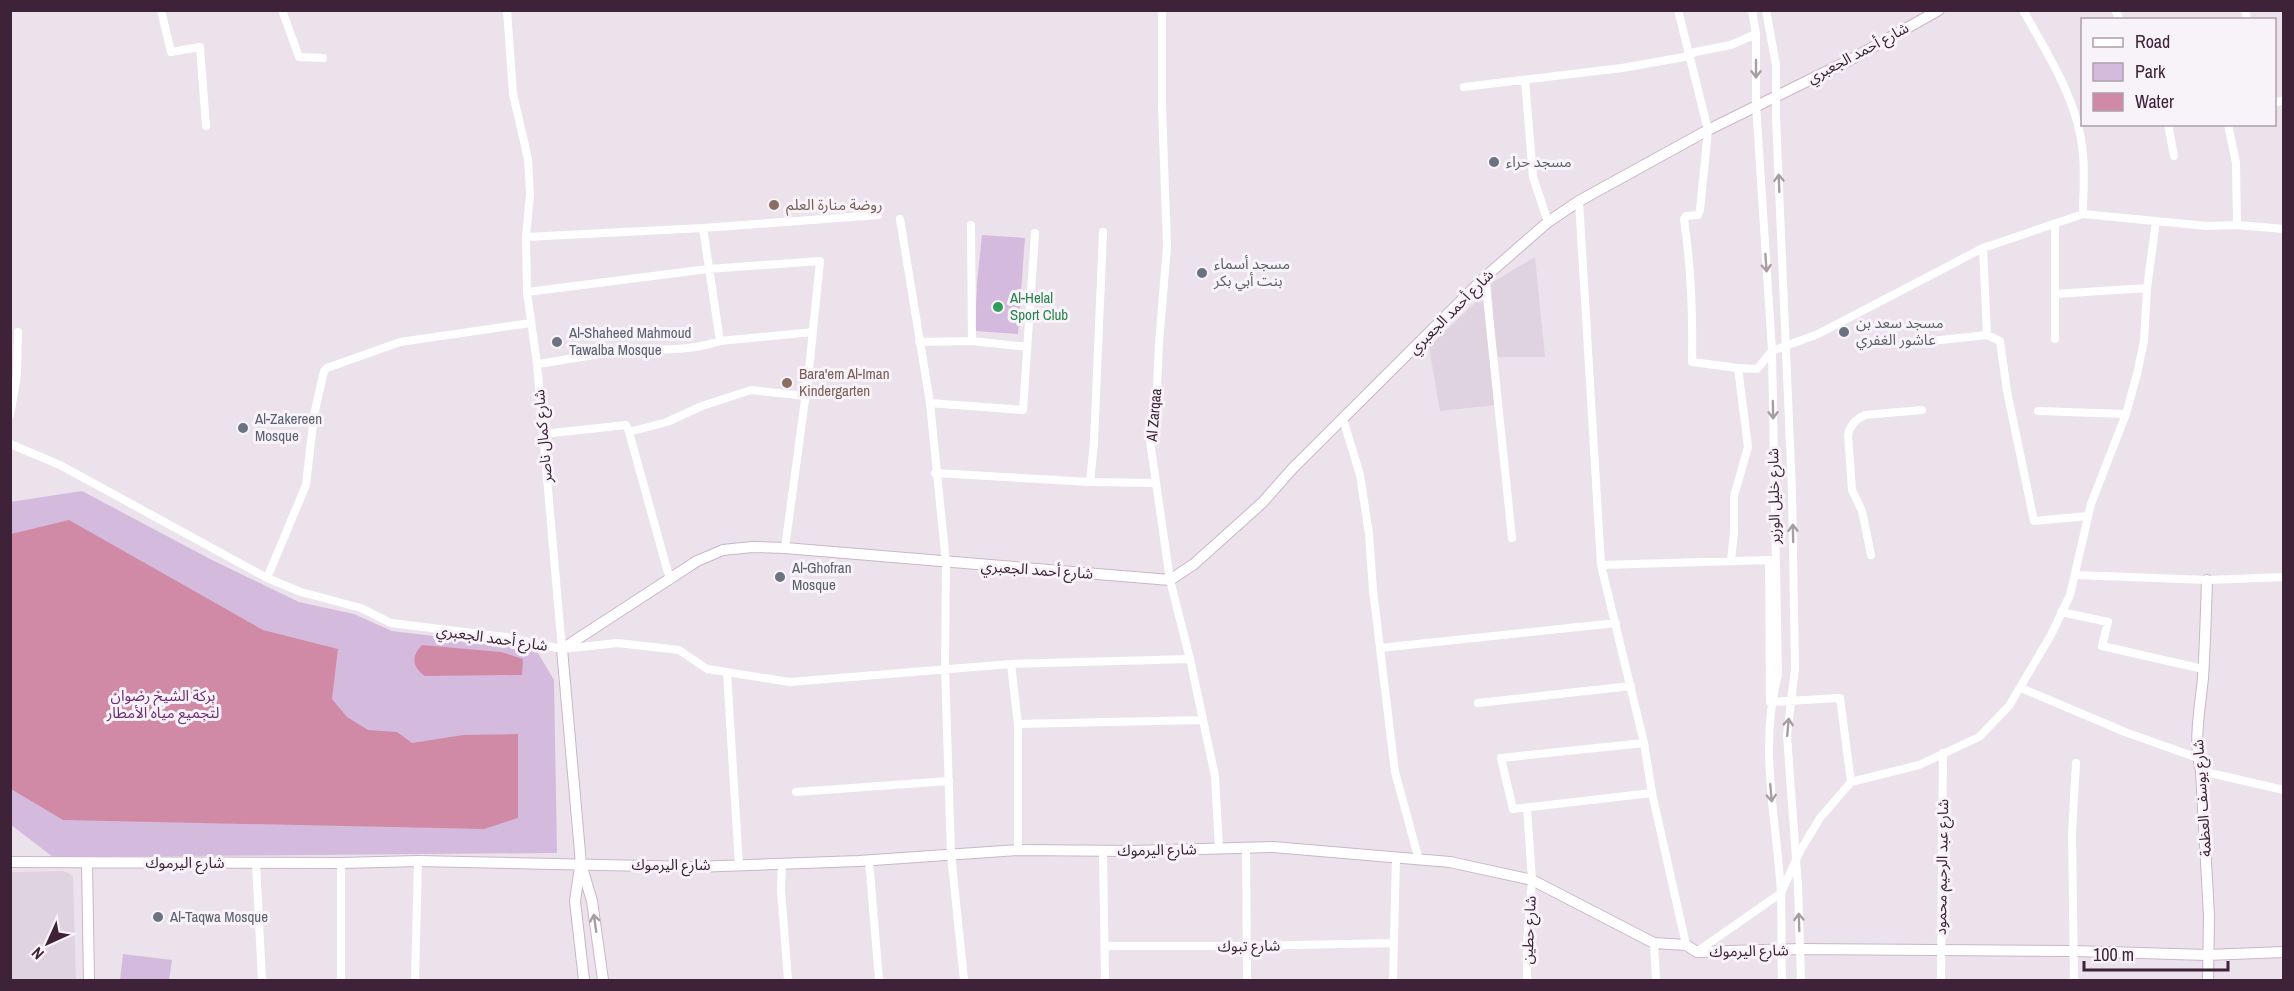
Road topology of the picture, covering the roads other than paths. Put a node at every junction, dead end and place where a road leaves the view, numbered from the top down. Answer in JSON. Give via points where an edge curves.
{"nodes":[{"id":1,"x":161,"y":10,"type":"edge"},
{"id":2,"x":282,"y":10,"type":"edge"},
{"id":3,"x":507,"y":10,"type":"edge"},
{"id":4,"x":1162,"y":10,"type":"edge"},
{"id":5,"x":1678,"y":10,"type":"edge"},
{"id":6,"x":1752,"y":10,"type":"edge"},
{"id":7,"x":1766,"y":10,"type":"edge"},
{"id":8,"x":1940,"y":10,"type":"edge"},
{"id":9,"x":2023,"y":10,"type":"edge"},
{"id":10,"x":1756,"y":34,"type":"junction"},
{"id":11,"x":1690,"y":56,"type":"junction"},
{"id":12,"x":323,"y":58,"type":"dead end"},
{"id":13,"x":1525,"y":80,"type":"junction"},
{"id":14,"x":1464,"y":87,"type":"dead end"},
{"id":15,"x":1777,"y":95,"type":"junction"},
{"id":16,"x":1756,"y":104,"type":"junction"},
{"id":17,"x":206,"y":126,"type":"dead end"},
{"id":18,"x":2168,"y":126,"type":"edge"},
{"id":19,"x":2228,"y":126,"type":"edge"},
{"id":20,"x":1708,"y":130,"type":"junction"},
{"id":21,"x":2174,"y":156,"type":"dead end"},
{"id":22,"x":1579,"y":201,"type":"junction"},
{"id":23,"x":2083,"y":214,"type":"junction"},
{"id":24,"x":878,"y":215,"type":"dead end"},
{"id":25,"x":900,"y":219,"type":"dead end"},
{"id":26,"x":2156,"y":221,"type":"junction"},
{"id":27,"x":1548,"y":222,"type":"junction"},
{"id":28,"x":2055,"y":224,"type":"junction"},
{"id":29,"x":971,"y":225,"type":"dead end"},
{"id":30,"x":2236,"y":225,"type":"junction"},
{"id":31,"x":704,"y":228,"type":"junction"},
{"id":32,"x":2283,"y":229,"type":"edge"},
{"id":33,"x":1103,"y":232,"type":"dead end"},
{"id":34,"x":1035,"y":233,"type":"dead end"},
{"id":35,"x":526,"y":237,"type":"junction"},
{"id":36,"x":1983,"y":248,"type":"junction"},
{"id":37,"x":708,"y":269,"type":"junction"},
{"id":38,"x":1485,"y":277,"type":"junction"},
{"id":39,"x":2147,"y":288,"type":"junction"},
{"id":40,"x":527,"y":292,"type":"junction"},
{"id":41,"x":2055,"y":294,"type":"junction"},
{"id":42,"x":530,"y":323,"type":"junction"},
{"id":43,"x":18,"y":332,"type":"dead end"},
{"id":44,"x":813,"y":332,"type":"junction"},
{"id":45,"x":1987,"y":335,"type":"junction"},
{"id":46,"x":2055,"y":339,"type":"dead end"},
{"id":47,"x":720,"y":341,"type":"junction"},
{"id":48,"x":972,"y":341,"type":"junction"},
{"id":49,"x":920,"y":342,"type":"junction"},
{"id":50,"x":1904,"y":344,"type":"dead end"},
{"id":51,"x":1786,"y":346,"type":"junction"},
{"id":52,"x":1027,"y":347,"type":"junction"},
{"id":53,"x":1772,"y":351,"type":"junction"},
{"id":54,"x":537,"y":364,"type":"junction"},
{"id":55,"x":1738,"y":368,"type":"junction"},
{"id":56,"x":806,"y":396,"type":"junction"},
{"id":57,"x":930,"y":403,"type":"junction"},
{"id":58,"x":1922,"y":410,"type":"dead end"},
{"id":59,"x":2038,"y":411,"type":"dead end"},
{"id":60,"x":2126,"y":414,"type":"junction"},
{"id":61,"x":10,"y":415,"type":"edge"},
{"id":62,"x":1343,"y":419,"type":"junction"},
{"id":63,"x":628,"y":432,"type":"junction"},
{"id":64,"x":543,"y":434,"type":"junction"},
{"id":65,"x":10,"y":444,"type":"edge"},
{"id":66,"x":935,"y":473,"type":"junction"},
{"id":67,"x":1090,"y":482,"type":"junction"},
{"id":68,"x":1155,"y":483,"type":"junction"},
{"id":69,"x":2088,"y":516,"type":"junction"},
{"id":70,"x":1512,"y":538,"type":"dead end"},
{"id":71,"x":785,"y":548,"type":"junction"},
{"id":72,"x":1871,"y":555,"type":"dead end"},
{"id":73,"x":1731,"y":560,"type":"junction"},
{"id":74,"x":946,"y":563,"type":"junction"},
{"id":75,"x":1601,"y":565,"type":"junction"},
{"id":76,"x":2076,"y":575,"type":"junction"},
{"id":77,"x":2283,"y":577,"type":"edge"},
{"id":78,"x":267,"y":578,"type":"junction"},
{"id":79,"x":670,"y":580,"type":"junction"},
{"id":80,"x":1170,"y":580,"type":"junction"},
{"id":81,"x":2207,"y":580,"type":"junction"},
{"id":82,"x":2061,"y":612,"type":"junction"},
{"id":83,"x":1616,"y":623,"type":"junction"},
{"id":84,"x":1380,"y":648,"type":"junction"},
{"id":85,"x":562,"y":649,"type":"junction"},
{"id":86,"x":1190,"y":659,"type":"junction"},
{"id":87,"x":1011,"y":664,"type":"junction"},
{"id":88,"x":945,"y":668,"type":"junction"},
{"id":89,"x":2203,"y":669,"type":"junction"},
{"id":90,"x":727,"y":673,"type":"junction"},
{"id":91,"x":1631,"y":686,"type":"junction"},
{"id":92,"x":2020,"y":688,"type":"junction"},
{"id":93,"x":1791,"y":700,"type":"junction"},
{"id":94,"x":1770,"y":702,"type":"junction"},
{"id":95,"x":1478,"y":703,"type":"dead end"},
{"id":96,"x":1202,"y":720,"type":"junction"},
{"id":97,"x":1018,"y":723,"type":"junction"},
{"id":98,"x":1644,"y":743,"type":"junction"},
{"id":99,"x":1943,"y":753,"type":"junction"},
{"id":100,"x":2198,"y":758,"type":"junction"},
{"id":101,"x":2076,"y":763,"type":"dead end"},
{"id":102,"x":2201,"y":771,"type":"junction"},
{"id":103,"x":949,"y":781,"type":"junction"},
{"id":104,"x":1851,"y":782,"type":"junction"},
{"id":105,"x":2283,"y":790,"type":"edge"},
{"id":106,"x":796,"y":792,"type":"dead end"},
{"id":107,"x":1652,"y":793,"type":"junction"},
{"id":108,"x":1527,"y":808,"type":"junction"},
{"id":109,"x":1246,"y":848,"type":"junction"},
{"id":110,"x":1219,"y":849,"type":"junction"},
{"id":111,"x":1018,"y":850,"type":"junction"},
{"id":112,"x":1103,"y":851,"type":"junction"},
{"id":113,"x":951,"y":854,"type":"junction"},
{"id":114,"x":1396,"y":858,"type":"junction"},
{"id":115,"x":869,"y":860,"type":"junction"},
{"id":116,"x":1419,"y":860,"type":"junction"},
{"id":117,"x":418,"y":861,"type":"junction"},
{"id":118,"x":1796,"y":861,"type":"junction"},
{"id":119,"x":10,"y":862,"type":"edge"},
{"id":120,"x":87,"y":863,"type":"junction"},
{"id":121,"x":256,"y":863,"type":"junction"},
{"id":122,"x":341,"y":863,"type":"junction"},
{"id":123,"x":782,"y":863,"type":"junction"},
{"id":124,"x":581,"y":864,"type":"junction"},
{"id":125,"x":739,"y":865,"type":"junction"},
{"id":126,"x":1532,"y":880,"type":"junction"},
{"id":127,"x":1781,"y":893,"type":"junction"},
{"id":128,"x":1394,"y":943,"type":"junction"},
{"id":129,"x":1654,"y":944,"type":"junction"},
{"id":130,"x":1686,"y":945,"type":"junction"},
{"id":131,"x":1105,"y":946,"type":"junction"},
{"id":132,"x":1247,"y":946,"type":"junction"},
{"id":133,"x":1800,"y":949,"type":"junction"},
{"id":134,"x":1782,"y":950,"type":"junction"},
{"id":135,"x":2074,"y":951,"type":"junction"},
{"id":136,"x":1697,"y":952,"type":"junction"},
{"id":137,"x":1941,"y":952,"type":"junction"},
{"id":138,"x":2283,"y":952,"type":"edge"},
{"id":139,"x":2207,"y":955,"type":"junction"},
{"id":140,"x":89,"y":981,"type":"edge"},
{"id":141,"x":262,"y":981,"type":"edge"},
{"id":142,"x":341,"y":981,"type":"edge"},
{"id":143,"x":415,"y":981,"type":"edge"},
{"id":144,"x":584,"y":981,"type":"edge"},
{"id":145,"x":603,"y":981,"type":"edge"},
{"id":146,"x":788,"y":981,"type":"edge"},
{"id":147,"x":879,"y":981,"type":"edge"},
{"id":148,"x":964,"y":981,"type":"edge"},
{"id":149,"x":1105,"y":981,"type":"edge"},
{"id":150,"x":1247,"y":981,"type":"edge"},
{"id":151,"x":1394,"y":981,"type":"edge"},
{"id":152,"x":1527,"y":981,"type":"edge"},
{"id":153,"x":1656,"y":981,"type":"edge"},
{"id":154,"x":1782,"y":981,"type":"edge"},
{"id":155,"x":1801,"y":981,"type":"edge"},
{"id":156,"x":1941,"y":981,"type":"edge"},
{"id":157,"x":2074,"y":981,"type":"edge"},
{"id":158,"x":2208,"y":981,"type":"edge"}],
"edges":[{"from":1,"to":17,"type":"street","via":[[171,52],[200,47]]},
{"from":2,"to":12,"type":"street","via":[[299,57]]},
{"from":3,"to":35,"type":"street","name":"شارع كمال ناصر","via":[[513,94],[528,159]]},
{"from":4,"to":68,"type":"street","name":"Al Zarqaa","via":[[1167,247],[1150,441]]},
{"from":5,"to":11,"type":"street"},
{"from":6,"to":10,"type":"street","name":"شارع خليل الوزير"},
{"from":7,"to":15,"type":"street","name":"شارع خليل الوزير"},
{"from":8,"to":15,"type":"street","name":"شارع أحمد الجعبري"},
{"from":9,"to":23,"type":"street","via":[[2064,85],[2073,112],[2083,153]]},
{"from":10,"to":11,"type":"street"},
{"from":10,"to":16,"type":"street","name":"شارع خليل الوزير","one_way":true},
{"from":11,"to":13,"type":"street"},
{"from":11,"to":20,"type":"street"},
{"from":13,"to":14,"type":"street"},
{"from":13,"to":27,"type":"street","via":[[1533,177]]},
{"from":15,"to":16,"type":"street","name":"شارع أحمد الجعبري"},
{"from":51,"to":15,"type":"street","name":"شارع خليل الوزير","one_way":true},
{"from":16,"to":20,"type":"street","name":"شارع أحمد الجعبري"},
{"from":16,"to":53,"type":"street","name":"شارع خليل الوزير","one_way":true},
{"from":18,"to":21,"type":"street"},
{"from":19,"to":30,"type":"street","via":[[2235,163]]},
{"from":20,"to":22,"type":"street","name":"شارع أحمد الجعبري"},
{"from":20,"to":55,"type":"street","via":[[1700,210],[1698,215],[1684,219],[1694,312],[1692,362]]},
{"from":22,"to":27,"type":"street","name":"شارع أحمد الجعبري"},
{"from":22,"to":75,"type":"street"},
{"from":23,"to":26,"type":"street"},
{"from":23,"to":28,"type":"street"},
{"from":24,"to":31,"type":"street"},
{"from":25,"to":49,"type":"street"},
{"from":26,"to":30,"type":"street"},
{"from":26,"to":39,"type":"street"},
{"from":27,"to":38,"type":"street","name":"شارع أحمد الجعبري"},
{"from":28,"to":36,"type":"street"},
{"from":28,"to":41,"type":"street"},
{"from":29,"to":48,"type":"street"},
{"from":30,"to":32,"type":"street"},
{"from":31,"to":35,"type":"street"},
{"from":31,"to":37,"type":"street"},
{"from":33,"to":67,"type":"street"},
{"from":34,"to":52,"type":"street"},
{"from":35,"to":40,"type":"street","name":"شارع كمال ناصر"},
{"from":36,"to":45,"type":"street"},
{"from":36,"to":51,"type":"street","via":[[1818,334]]},
{"from":37,"to":40,"type":"street"},
{"from":37,"to":44,"type":"street","via":[[820,261]]},
{"from":37,"to":47,"type":"street"},
{"from":38,"to":62,"type":"street","name":"شارع أحمد الجعبري"},
{"from":38,"to":70,"type":"street"},
{"from":39,"to":41,"type":"street"},
{"from":39,"to":60,"type":"street","via":[[2144,341]]},
{"from":40,"to":42,"type":"street","name":"شارع كمال ناصر"},
{"from":41,"to":46,"type":"street"},
{"from":42,"to":54,"type":"street","name":"شارع كمال ناصر"},
{"from":42,"to":78,"type":"street","via":[[400,342],[327,368],[314,415],[306,485]]},
{"from":43,"to":61,"type":"street"},
{"from":44,"to":47,"type":"street"},
{"from":44,"to":56,"type":"street"},
{"from":45,"to":50,"type":"street"},
{"from":45,"to":69,"type":"street","via":[[2000,341],[2034,521]]},
{"from":47,"to":54,"type":"street"},
{"from":48,"to":49,"type":"street"},
{"from":48,"to":52,"type":"street"},
{"from":49,"to":57,"type":"street"},
{"from":51,"to":53,"type":"street"},
{"from":93,"to":51,"type":"street","name":"شارع خليل الوزير","one_way":true,"via":[[1795,669],[1794,598]]},
{"from":52,"to":57,"type":"street","via":[[1023,410]]},
{"from":53,"to":55,"type":"street","via":[[1757,369]]},
{"from":53,"to":94,"type":"street","name":"شارع خليل الوزير","one_way":true,"via":[[1778,675]]},
{"from":54,"to":64,"type":"street","name":"شارع كمال ناصر"},
{"from":55,"to":73,"type":"street","via":[[1748,447],[1734,496]]},
{"from":56,"to":63,"type":"street","via":[[751,390],[667,422]]},
{"from":56,"to":71,"type":"street"},
{"from":57,"to":66,"type":"street"},
{"from":58,"to":72,"type":"street","via":[[1865,416],[1850,427],[1852,490],[1862,511]]},
{"from":59,"to":60,"type":"street"},
{"from":60,"to":69,"type":"street"},
{"from":62,"to":80,"type":"street","name":"شارع أحمد الجعبري","via":[[1262,503],[1194,564]]},
{"from":62,"to":84,"type":"street","via":[[1360,475]]},
{"from":63,"to":64,"type":"street","via":[[626,425]]},
{"from":63,"to":79,"type":"street"},
{"from":64,"to":85,"type":"street","name":"شارع كمال ناصر"},
{"from":65,"to":78,"type":"street","name":"شارع أحمد الجعبري","via":[[60,465]]},
{"from":66,"to":67,"type":"street"},
{"from":66,"to":74,"type":"street"},
{"from":67,"to":68,"type":"street"},
{"from":68,"to":80,"type":"street","name":"Al Zarqaa"},
{"from":69,"to":76,"type":"street"},
{"from":71,"to":74,"type":"street","name":"شارع أحمد الجعبري"},
{"from":71,"to":79,"type":"street","name":"شارع أحمد الجعبري","via":[[723,550],[697,561]]},
{"from":73,"to":75,"type":"street"},
{"from":73,"to":94,"type":"street","via":[[1769,560]]},
{"from":74,"to":80,"type":"street","name":"شارع أحمد الجعبري"},
{"from":74,"to":88,"type":"street"},
{"from":75,"to":83,"type":"street"},
{"from":76,"to":81,"type":"street"},
{"from":76,"to":82,"type":"street"},
{"from":77,"to":81,"type":"street"},
{"from":78,"to":85,"type":"street","name":"شارع أحمد الجعبري","via":[[361,608],[391,623],[506,637]]},
{"from":79,"to":85,"type":"street","name":"شارع أحمد الجعبري"},
{"from":80,"to":86,"type":"street","name":"Al Zarqaa"},
{"from":81,"to":89,"type":"street","name":"شارع يوسف العظمة"},
{"from":82,"to":89,"type":"street","via":[[2108,622],[2102,646]]},
{"from":82,"to":92,"type":"street"},
{"from":83,"to":84,"type":"street"},
{"from":83,"to":91,"type":"street"},
{"from":84,"to":116,"type":"street","via":[[1395,772]]},
{"from":85,"to":90,"type":"street","via":[[618,643],[679,650],[707,669]]},
{"from":85,"to":124,"type":"street","name":"شارع كمال ناصر"},
{"from":86,"to":87,"type":"street"},
{"from":86,"to":96,"type":"street","name":"Al Zarqaa"},
{"from":87,"to":88,"type":"street"},
{"from":87,"to":97,"type":"street"},
{"from":88,"to":90,"type":"street","via":[[790,682]]},
{"from":88,"to":103,"type":"street"},
{"from":89,"to":100,"type":"street","name":"شارع يوسف العظمة"},
{"from":90,"to":125,"type":"street"},
{"from":91,"to":95,"type":"street"},
{"from":91,"to":98,"type":"street"},
{"from":92,"to":99,"type":"street","via":[[2009,706],[1979,737]]},
{"from":92,"to":100,"type":"street"},
{"from":93,"to":94,"type":"street"},
{"from":93,"to":104,"type":"street","via":[[1840,698]]},
{"from":118,"to":93,"type":"street","name":"شارع خليل الوزير","one_way":true,"via":[[1787,735]]},
{"from":94,"to":127,"type":"street","name":"شارع خليل الوزير","one_way":true,"via":[[1769,766]]},
{"from":96,"to":97,"type":"street"},
{"from":96,"to":110,"type":"street","name":"Al Zarqaa","via":[[1215,776]]},
{"from":97,"to":111,"type":"street"},
{"from":98,"to":107,"type":"street"},
{"from":98,"to":108,"type":"street","via":[[1501,758],[1513,809]]},
{"from":99,"to":104,"type":"street","via":[[1918,765]]},
{"from":99,"to":137,"type":"street","name":"شارع عبد الرحيم محمود"},
{"from":100,"to":102,"type":"street","name":"شارع يوسف العظمة"},
{"from":101,"to":135,"type":"street","via":[[2072,834]]},
{"from":102,"to":105,"type":"street"},
{"from":102,"to":139,"type":"street","name":"شارع يوسف العظمة","via":[[2209,916]]},
{"from":103,"to":106,"type":"street"},
{"from":103,"to":113,"type":"street"},
{"from":104,"to":118,"type":"street","via":[[1820,818]]},
{"from":107,"to":108,"type":"street"},
{"from":107,"to":130,"type":"street"},
{"from":108,"to":126,"type":"street","name":"شارع حطين"},
{"from":109,"to":110,"type":"street","name":"شارع اليرموك"},
{"from":109,"to":114,"type":"street","name":"شارع اليرموك"},
{"from":109,"to":132,"type":"street"},
{"from":110,"to":112,"type":"street","name":"شارع اليرموك"},
{"from":111,"to":112,"type":"street","name":"شارع اليرموك"},
{"from":111,"to":113,"type":"street","name":"شارع اليرموك"},
{"from":112,"to":131,"type":"street"},
{"from":113,"to":115,"type":"street","name":"شارع اليرموك"},
{"from":113,"to":148,"type":"street"},
{"from":114,"to":116,"type":"street","name":"شارع اليرموك"},
{"from":114,"to":128,"type":"street"},
{"from":115,"to":123,"type":"street","name":"شارع اليرموك"},
{"from":115,"to":147,"type":"street"},
{"from":116,"to":126,"type":"street","name":"شارع اليرموك","via":[[1450,862]]},
{"from":117,"to":122,"type":"street","name":"شارع اليرموك"},
{"from":117,"to":124,"type":"street","name":"شارع اليرموك"},
{"from":117,"to":143,"type":"street"},
{"from":118,"to":127,"type":"street"},
{"from":133,"to":118,"type":"street","name":"شارع خليل الوزير","one_way":true},
{"from":119,"to":120,"type":"street","name":"شارع اليرموك"},
{"from":120,"to":121,"type":"street","name":"شارع اليرموك"},
{"from":120,"to":140,"type":"street"},
{"from":121,"to":122,"type":"street","name":"شارع اليرموك"},
{"from":121,"to":141,"type":"street"},
{"from":122,"to":142,"type":"street"},
{"from":123,"to":125,"type":"street","name":"شارع اليرموك"},
{"from":123,"to":146,"type":"street"},
{"from":124,"to":125,"type":"street","name":"شارع اليرموك"},
{"from":124,"to":144,"type":"street","name":"شارع كمال ناصر","via":[[575,901]]},
{"from":145,"to":124,"type":"street","name":"شارع كمال ناصر","one_way":true,"via":[[592,901]]},
{"from":126,"to":129,"type":"street","name":"شارع اليرموك"},
{"from":126,"to":152,"type":"street","name":"شارع حطين"},
{"from":127,"to":134,"type":"street","name":"شارع خليل الوزير"},
{"from":127,"to":136,"type":"street"},
{"from":128,"to":132,"type":"street","name":"شارع تبوك"},
{"from":128,"to":151,"type":"street"},
{"from":129,"to":130,"type":"street","name":"شارع اليرموك"},
{"from":129,"to":153,"type":"street"},
{"from":130,"to":136,"type":"street","name":"شارع اليرموك"},
{"from":131,"to":132,"type":"street","name":"شارع تبوك"},
{"from":131,"to":149,"type":"street"},
{"from":132,"to":150,"type":"street"},
{"from":133,"to":134,"type":"street","name":"شارع اليرموك"},
{"from":133,"to":137,"type":"street","name":"شارع اليرموك"},
{"from":133,"to":155,"type":"street","name":"شارع خليل الوزير"},
{"from":134,"to":136,"type":"street","name":"شارع اليرموك"},
{"from":134,"to":154,"type":"street","name":"شارع خليل الوزير"},
{"from":135,"to":137,"type":"street","name":"شارع اليرموك"},
{"from":135,"to":139,"type":"street","name":"شارع اليرموك"},
{"from":135,"to":157,"type":"street"},
{"from":137,"to":156,"type":"street","name":"شارع عبد الرحيم محمود"},
{"from":138,"to":139,"type":"street","name":"شارع اليرموك"},
{"from":139,"to":158,"type":"street","name":"شارع يوسف العظمة"}]}
